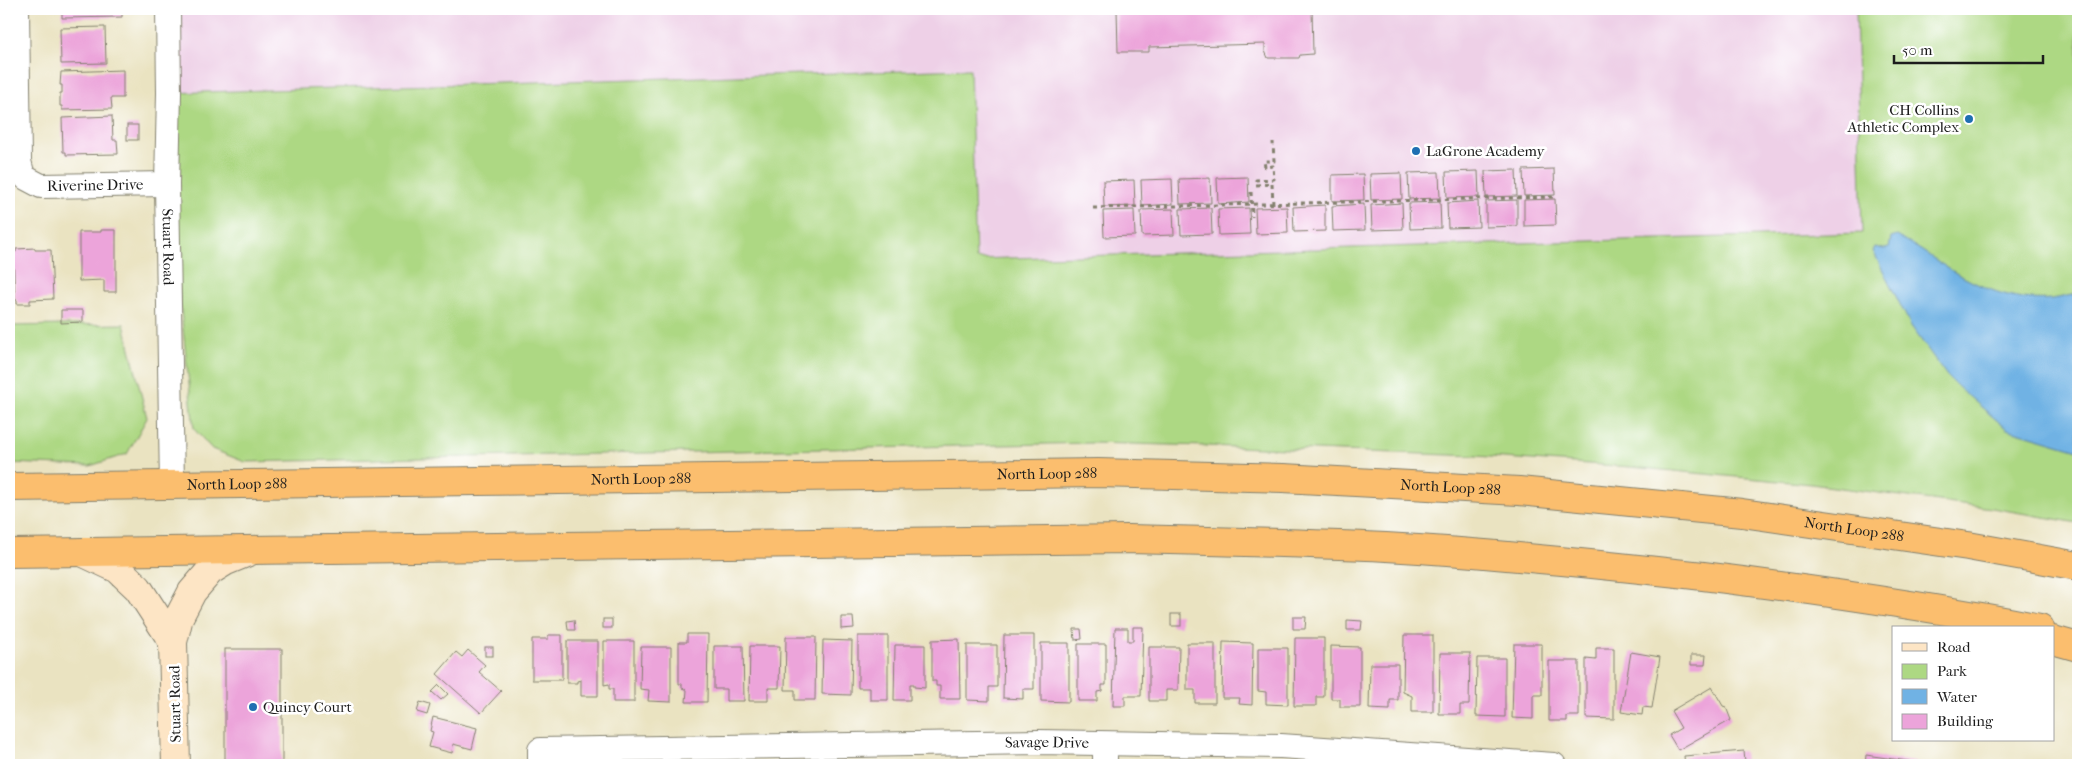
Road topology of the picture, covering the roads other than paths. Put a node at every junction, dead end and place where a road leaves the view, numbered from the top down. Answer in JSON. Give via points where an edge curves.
{"nodes":[{"id":1,"x":17,"y":9,"type":"edge"},
{"id":2,"x":168,"y":9,"type":"edge"},
{"id":3,"x":167,"y":184,"type":"junction"},
{"id":4,"x":172,"y":485,"type":"junction"},
{"id":5,"x":9,"y":487,"type":"edge"},
{"id":6,"x":253,"y":550,"type":"junction"},
{"id":7,"x":82,"y":552,"type":"junction"},
{"id":8,"x":9,"y":553,"type":"edge"},
{"id":9,"x":2078,"y":566,"type":"edge"},
{"id":10,"x":1961,"y":614,"type":"junction"},
{"id":11,"x":2003,"y":626,"type":"edge"},
{"id":12,"x":2029,"y":626,"type":"edge"},
{"id":13,"x":2054,"y":630,"type":"edge"},
{"id":14,"x":2078,"y":635,"type":"edge"},
{"id":15,"x":2054,"y":640,"type":"edge"},
{"id":16,"x":173,"y":642,"type":"junction"},
{"id":17,"x":2078,"y":647,"type":"edge"},
{"id":18,"x":1105,"y":754,"type":"edge"},
{"id":19,"x":540,"y":757,"type":"edge"},
{"id":20,"x":176,"y":765,"type":"edge"},
{"id":21,"x":1554,"y":765,"type":"edge"}],
"edges":[{"from":1,"to":3,"type":"street","name":"Riverine Drive","via":[[19,161],[26,178],[35,184],[54,187]]},
{"from":2,"to":3,"type":"street","name":"Stuart Road"},
{"from":3,"to":4,"type":"street","name":"Stuart Road"},
{"from":4,"to":5,"type":"highway","name":"North Loop 288"},
{"from":4,"to":9,"type":"highway","name":"North Loop 288","via":[[1098,473],[1283,478],[1519,491],[1742,513],[1968,546]]},
{"from":6,"to":7,"type":"highway"},
{"from":6,"to":10,"type":"highway","via":[[1128,539],[1260,542],[1387,547],[1625,567],[1774,585]]},
{"from":6,"to":16,"type":"street","name":"Stuart Road","via":[[210,571],[192,592],[179,617]]},
{"from":7,"to":8,"type":"highway"},
{"from":7,"to":16,"type":"street","via":[[118,569],[138,588]]},
{"from":10,"to":11,"type":"highway"},
{"from":10,"to":12,"type":"highway"},
{"from":13,"to":14,"type":"highway"},
{"from":15,"to":17,"type":"highway"},
{"from":16,"to":20,"type":"street","name":"Stuart Road"},
{"from":18,"to":19,"type":"street","name":"Savage Drive","via":[[1038,742]]},
{"from":18,"to":21,"type":"street","name":"Savage Drive","via":[[1281,746]]}]}
